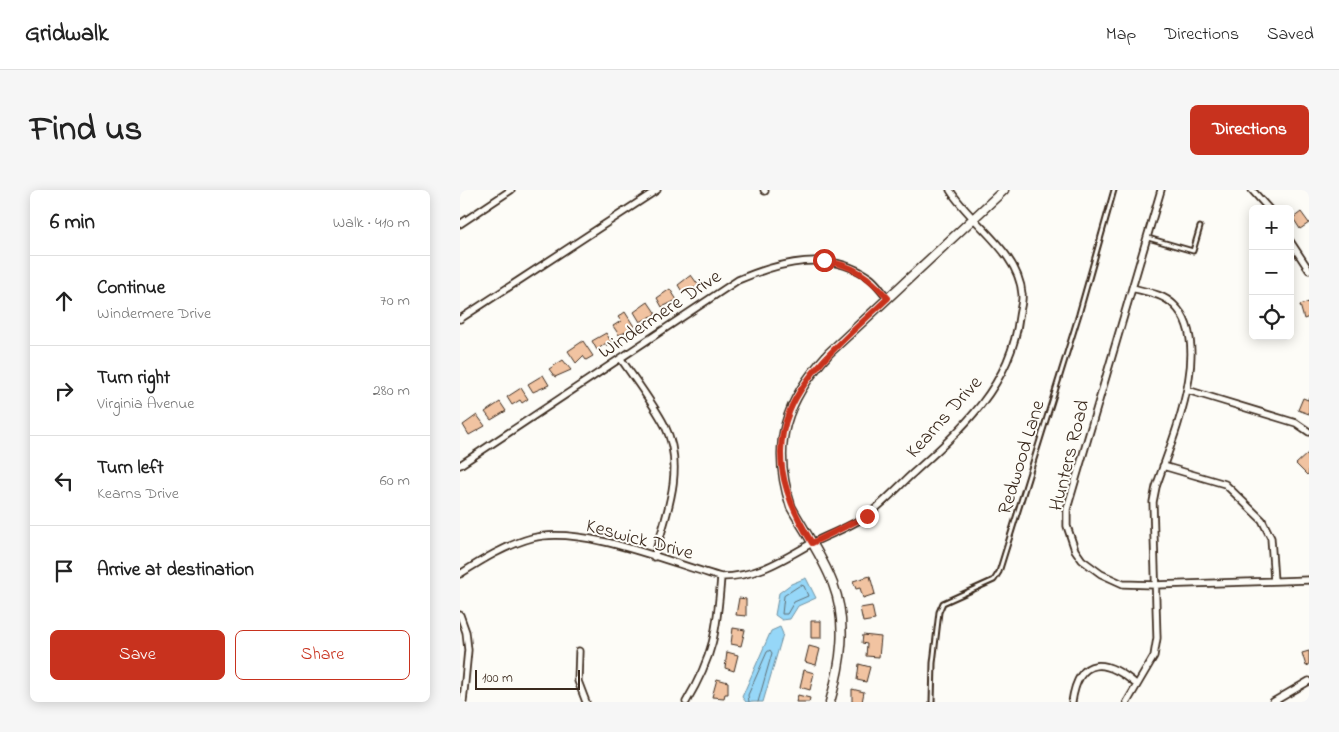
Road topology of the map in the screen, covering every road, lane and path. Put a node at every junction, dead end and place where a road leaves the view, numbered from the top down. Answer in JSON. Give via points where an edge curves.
{"nodes":[{"id":1,"x":511,"y":190,"type":"edge"},
{"id":2,"x":657,"y":190,"type":"edge"},
{"id":3,"x":950,"y":190,"type":"edge"},
{"id":4,"x":1004,"y":190,"type":"edge"},
{"id":5,"x":1114,"y":190,"type":"edge"},
{"id":6,"x":1161,"y":190,"type":"edge"},
{"id":7,"x":1252,"y":190,"type":"edge"},
{"id":8,"x":1265,"y":205,"type":"edge"},
{"id":9,"x":972,"y":219,"type":"junction"},
{"id":10,"x":460,"y":224,"type":"edge"},
{"id":11,"x":1200,"y":227,"type":"dead end"},
{"id":12,"x":1147,"y":238,"type":"junction"},
{"id":13,"x":1294,"y":247,"type":"edge"},
{"id":14,"x":1309,"y":270,"type":"edge"},
{"id":15,"x":1132,"y":288,"type":"junction"},
{"id":16,"x":888,"y":298,"type":"junction"},
{"id":17,"x":460,"y":319,"type":"edge"},
{"id":18,"x":621,"y":358,"type":"junction"},
{"id":19,"x":1187,"y":390,"type":"junction"},
{"id":20,"x":1309,"y":432,"type":"edge"},
{"id":21,"x":460,"y":465,"type":"edge"},
{"id":22,"x":1163,"y":466,"type":"junction"},
{"id":23,"x":812,"y":543,"type":"junction"},
{"id":24,"x":654,"y":556,"type":"junction"},
{"id":25,"x":460,"y":574,"type":"edge"},
{"id":26,"x":721,"y":577,"type":"junction"},
{"id":27,"x":1309,"y":580,"type":"edge"},
{"id":28,"x":1274,"y":581,"type":"junction"},
{"id":29,"x":1155,"y":585,"type":"junction"},
{"id":30,"x":460,"y":615,"type":"edge"},
{"id":31,"x":579,"y":651,"type":"dead end"},
{"id":32,"x":1309,"y":681,"type":"edge"},
{"id":33,"x":1137,"y":685,"type":"junction"},
{"id":34,"x":463,"y":702,"type":"edge"},
{"id":35,"x":586,"y":702,"type":"edge"},
{"id":36,"x":686,"y":702,"type":"edge"},
{"id":37,"x":830,"y":702,"type":"edge"},
{"id":38,"x":932,"y":702,"type":"edge"},
{"id":39,"x":1072,"y":702,"type":"edge"},
{"id":40,"x":1127,"y":702,"type":"edge"},
{"id":41,"x":1273,"y":702,"type":"edge"}],
"edges":[{"from":1,"to":10,"type":"street"},
{"from":2,"to":17,"type":"street"},
{"from":3,"to":9,"type":"street","name":"Kearns Drive"},
{"from":4,"to":9,"type":"street"},
{"from":5,"to":38,"type":"lane","name":"Redwood Lane","via":[[1000,572],[994,580],[943,603],[939,612]]},
{"from":6,"to":12,"type":"street","name":"Hunters Road"},
{"from":7,"to":8,"type":"street"},
{"from":9,"to":16,"type":"street"},
{"from":9,"to":23,"type":"street","name":"Kearns Drive","via":[[1007,255],[1018,275],[1022,294],[1016,341],[1000,378],[950,440],[867,516]]},
{"from":11,"to":12,"type":"lane","via":[[1193,251]]},
{"from":12,"to":15,"type":"street","name":"Hunters Road"},
{"from":13,"to":14,"type":"street"},
{"from":15,"to":19,"type":"street","via":[[1156,294],[1174,306],[1186,322],[1192,341]]},
{"from":15,"to":29,"type":"street","name":"Hunters Road","via":[[1075,476],[1067,509],[1067,526],[1079,555],[1101,574],[1123,584]]},
{"from":16,"to":18,"type":"street","name":"Windermere Drive","via":[[871,279],[847,265],[824,260],[792,263],[738,280]]},
{"from":16,"to":23,"type":"street","via":[[812,371],[787,418],[781,447],[784,479],[791,506]]},
{"from":18,"to":21,"type":"street","name":"Windermere Drive"},
{"from":18,"to":24,"type":"street","via":[[666,426],[673,447],[672,497]]},
{"from":19,"to":20,"type":"street","via":[[1296,423]]},
{"from":19,"to":22,"type":"street"},
{"from":22,"to":28,"type":"street","via":[[1225,484],[1262,520],[1271,538]]},
{"from":22,"to":29,"type":"street","via":[[1153,502]]},
{"from":23,"to":26,"type":"street","name":"Keswick Drive","via":[[763,570],[740,577]]},
{"from":23,"to":37,"type":"street","via":[[833,584],[841,618],[841,651]]},
{"from":24,"to":25,"type":"street","name":"Keswick Drive","via":[[585,538],[533,538],[511,545]]},
{"from":24,"to":26,"type":"street","name":"Keswick Drive"},
{"from":26,"to":36,"type":"street","via":[[712,650]]},
{"from":27,"to":28,"type":"street","name":"Hunters Road"},
{"from":28,"to":29,"type":"street","name":"Hunters Road"},
{"from":29,"to":33,"type":"street","via":[[1157,638],[1154,656]]},
{"from":30,"to":34,"type":"street","via":[[468,650]]},
{"from":31,"to":35,"type":"street","via":[[578,681]]},
{"from":32,"to":41,"type":"street"},
{"from":33,"to":39,"type":"street","via":[[1114,667],[1095,666],[1078,680]]},
{"from":33,"to":40,"type":"street"}]}
